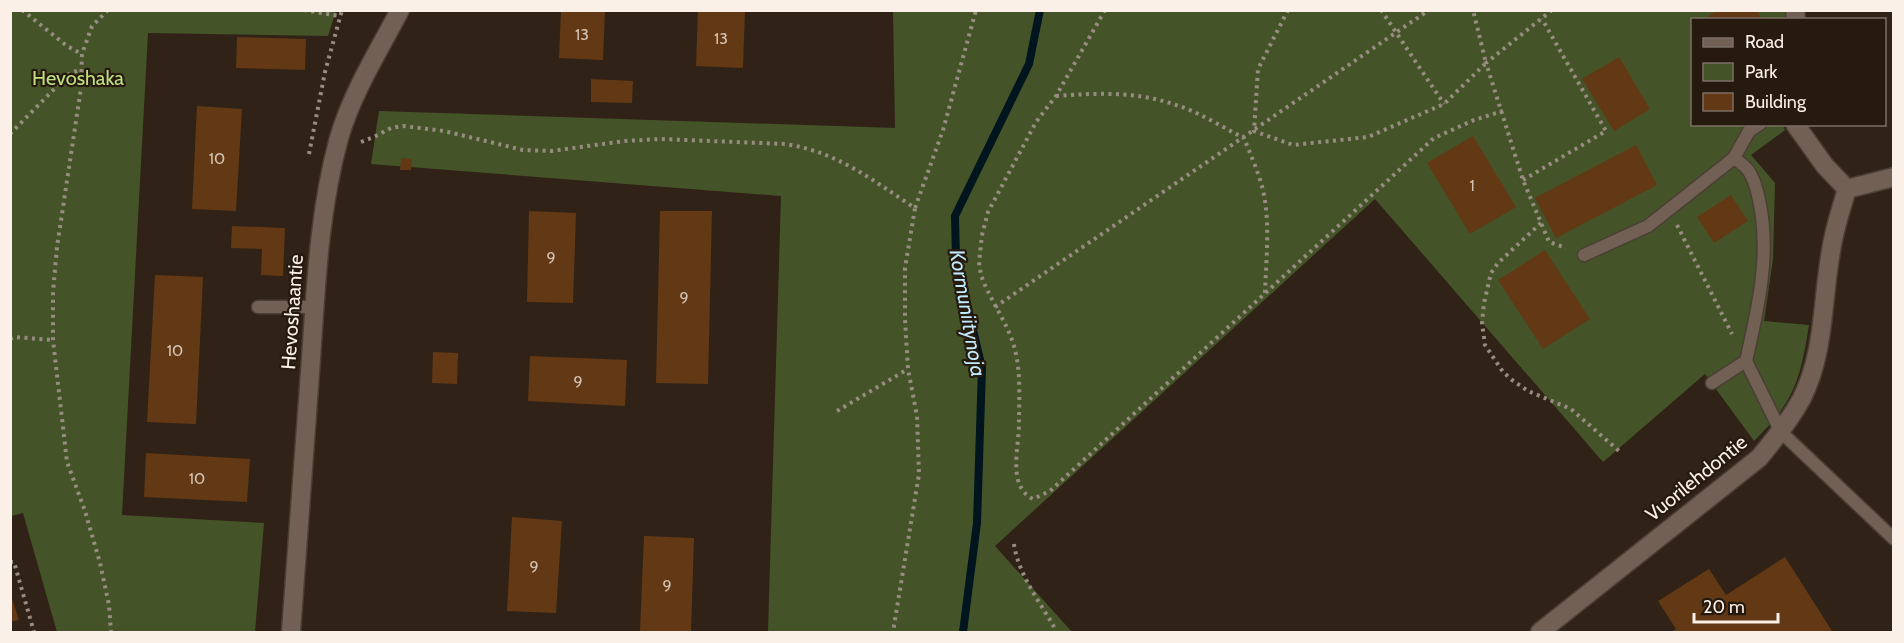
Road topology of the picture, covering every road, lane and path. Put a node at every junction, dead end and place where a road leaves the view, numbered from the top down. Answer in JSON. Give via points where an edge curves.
{"nodes":[{"id":1,"x":22,"y":10,"type":"edge"},
{"id":2,"x":108,"y":10,"type":"edge"},
{"id":3,"x":304,"y":10,"type":"edge"},
{"id":4,"x":400,"y":10,"type":"edge"},
{"id":5,"x":976,"y":10,"type":"edge"},
{"id":6,"x":1105,"y":10,"type":"edge"},
{"id":7,"x":1288,"y":10,"type":"edge"},
{"id":8,"x":1381,"y":10,"type":"edge"},
{"id":9,"x":1429,"y":10,"type":"edge"},
{"id":10,"x":1473,"y":10,"type":"edge"},
{"id":11,"x":1552,"y":10,"type":"edge"},
{"id":12,"x":339,"y":16,"type":"dead end"},
{"id":13,"x":1542,"y":19,"type":"junction"},
{"id":14,"x":1396,"y":32,"type":"junction"},
{"id":15,"x":82,"y":54,"type":"junction"},
{"id":16,"x":1486,"y":63,"type":"junction"},
{"id":17,"x":80,"y":70,"type":"junction"},
{"id":18,"x":1056,"y":96,"type":"junction"},
{"id":19,"x":1444,"y":104,"type":"junction"},
{"id":20,"x":1503,"y":111,"type":"junction"},
{"id":21,"x":314,"y":125,"type":"dead end"},
{"id":22,"x":1757,"y":126,"type":"edge"},
{"id":23,"x":1796,"y":126,"type":"edge"},
{"id":24,"x":1254,"y":131,"type":"junction"},
{"id":25,"x":10,"y":134,"type":"edge"},
{"id":26,"x":340,"y":136,"type":"junction"},
{"id":27,"x":1244,"y":138,"type":"junction"},
{"id":28,"x":1734,"y":158,"type":"junction"},
{"id":29,"x":1893,"y":177,"type":"edge"},
{"id":30,"x":1523,"y":180,"type":"junction"},
{"id":31,"x":1847,"y":189,"type":"junction"},
{"id":32,"x":915,"y":208,"type":"junction"},
{"id":33,"x":1669,"y":209,"type":"junction"},
{"id":34,"x":1541,"y":223,"type":"junction"},
{"id":35,"x":1584,"y":255,"type":"joint"},
{"id":36,"x":1265,"y":293,"type":"junction"},
{"id":37,"x":258,"y":307,"type":"dead end"},
{"id":38,"x":314,"y":307,"type":"junction"},
{"id":39,"x":995,"y":307,"type":"junction"},
{"id":40,"x":10,"y":339,"type":"edge"},
{"id":41,"x":53,"y":340,"type":"junction"},
{"id":42,"x":1746,"y":362,"type":"junction"},
{"id":43,"x":908,"y":369,"type":"junction"},
{"id":44,"x":1712,"y":383,"type":"dead end"},
{"id":45,"x":837,"y":411,"type":"dead end"},
{"id":46,"x":1781,"y":432,"type":"junction"},
{"id":47,"x":1618,"y":451,"type":"dead end"},
{"id":48,"x":1893,"y":539,"type":"edge"},
{"id":49,"x":1014,"y":544,"type":"dead end"},
{"id":50,"x":10,"y":562,"type":"edge"},
{"id":51,"x":34,"y":633,"type":"edge"},
{"id":52,"x":111,"y":633,"type":"edge"},
{"id":53,"x":291,"y":633,"type":"edge"},
{"id":54,"x":894,"y":633,"type":"edge"},
{"id":55,"x":1056,"y":633,"type":"edge"},
{"id":56,"x":1540,"y":633,"type":"edge"}],
"edges":[{"from":1,"to":15,"type":"path"},
{"from":2,"to":15,"type":"path","via":[[92,26]]},
{"from":3,"to":12,"type":"path"},
{"from":4,"to":26,"type":"street","name":"Hevoshaantie","via":[[352,103]]},
{"from":5,"to":32,"type":"path","via":[[943,130]]},
{"from":6,"to":18,"type":"path"},
{"from":7,"to":24,"type":"path","via":[[1258,69]]},
{"from":8,"to":14,"type":"path"},
{"from":9,"to":14,"type":"path"},
{"from":10,"to":16,"type":"path"},
{"from":11,"to":13,"type":"path"},
{"from":13,"to":16,"type":"path"},
{"from":13,"to":30,"type":"path","via":[[1606,131]]},
{"from":14,"to":19,"type":"path"},
{"from":14,"to":24,"type":"path"},
{"from":15,"to":17,"type":"path"},
{"from":16,"to":19,"type":"path"},
{"from":16,"to":20,"type":"path"},
{"from":17,"to":25,"type":"path","via":[[70,74]]},
{"from":17,"to":41,"type":"path","via":[[81,88],[57,247]]},
{"from":18,"to":27,"type":"path","via":[[1117,93],[1145,97],[1178,105]]},
{"from":18,"to":39,"type":"path","via":[[1036,122],[988,212],[979,262]]},
{"from":19,"to":24,"type":"path","via":[[1368,137],[1293,145]]},
{"from":20,"to":30,"type":"path"},
{"from":20,"to":36,"type":"path","via":[[1434,138]]},
{"from":21,"to":26,"type":"path"},
{"from":22,"to":28,"type":"lane","via":[[1749,131]]},
{"from":23,"to":31,"type":"street"},
{"from":24,"to":27,"type":"path"},
{"from":26,"to":32,"type":"path","via":[[361,142],[403,126],[444,131],[523,150],[551,151],[661,139],[801,146],[835,158]]},
{"from":26,"to":38,"type":"street","name":"Hevoshaantie","via":[[321,225]]},
{"from":27,"to":36,"type":"path","via":[[1264,196]]},
{"from":27,"to":39,"type":"path"},
{"from":28,"to":33,"type":"lane"},
{"from":28,"to":42,"type":"lane","via":[[1748,170],[1764,224],[1763,268]]},
{"from":29,"to":31,"type":"street"},
{"from":30,"to":34,"type":"path"},
{"from":31,"to":46,"type":"street","name":"Vuorilehdontie","via":[[1831,250],[1815,363],[1802,397]]},
{"from":32,"to":43,"type":"path","via":[[904,268]]},
{"from":33,"to":35,"type":"lane","via":[[1648,226]]},
{"from":33,"to":42,"type":"path"},
{"from":34,"to":35,"type":"path","via":[[1549,242]]},
{"from":34,"to":47,"type":"path","via":[[1491,273],[1483,313],[1485,345],[1512,380],[1571,409]]},
{"from":36,"to":39,"type":"path","via":[[1050,491],[1033,499],[1023,494],[1017,480],[1019,372],[1012,341]]},
{"from":37,"to":38,"type":"lane"},
{"from":38,"to":53,"type":"street","name":"Hevoshaantie"},
{"from":40,"to":41,"type":"path"},
{"from":41,"to":52,"type":"path","via":[[67,462],[97,551]]},
{"from":42,"to":44,"type":"lane"},
{"from":42,"to":46,"type":"lane"},
{"from":43,"to":45,"type":"path"},
{"from":43,"to":54,"type":"path","via":[[917,416],[920,474]]},
{"from":46,"to":48,"type":"lane"},
{"from":46,"to":56,"type":"street","name":"Vuorilehdontie","via":[[1759,458]]},
{"from":49,"to":55,"type":"path","via":[[1026,580]]},
{"from":50,"to":51,"type":"path","via":[[14,562]]}]}
